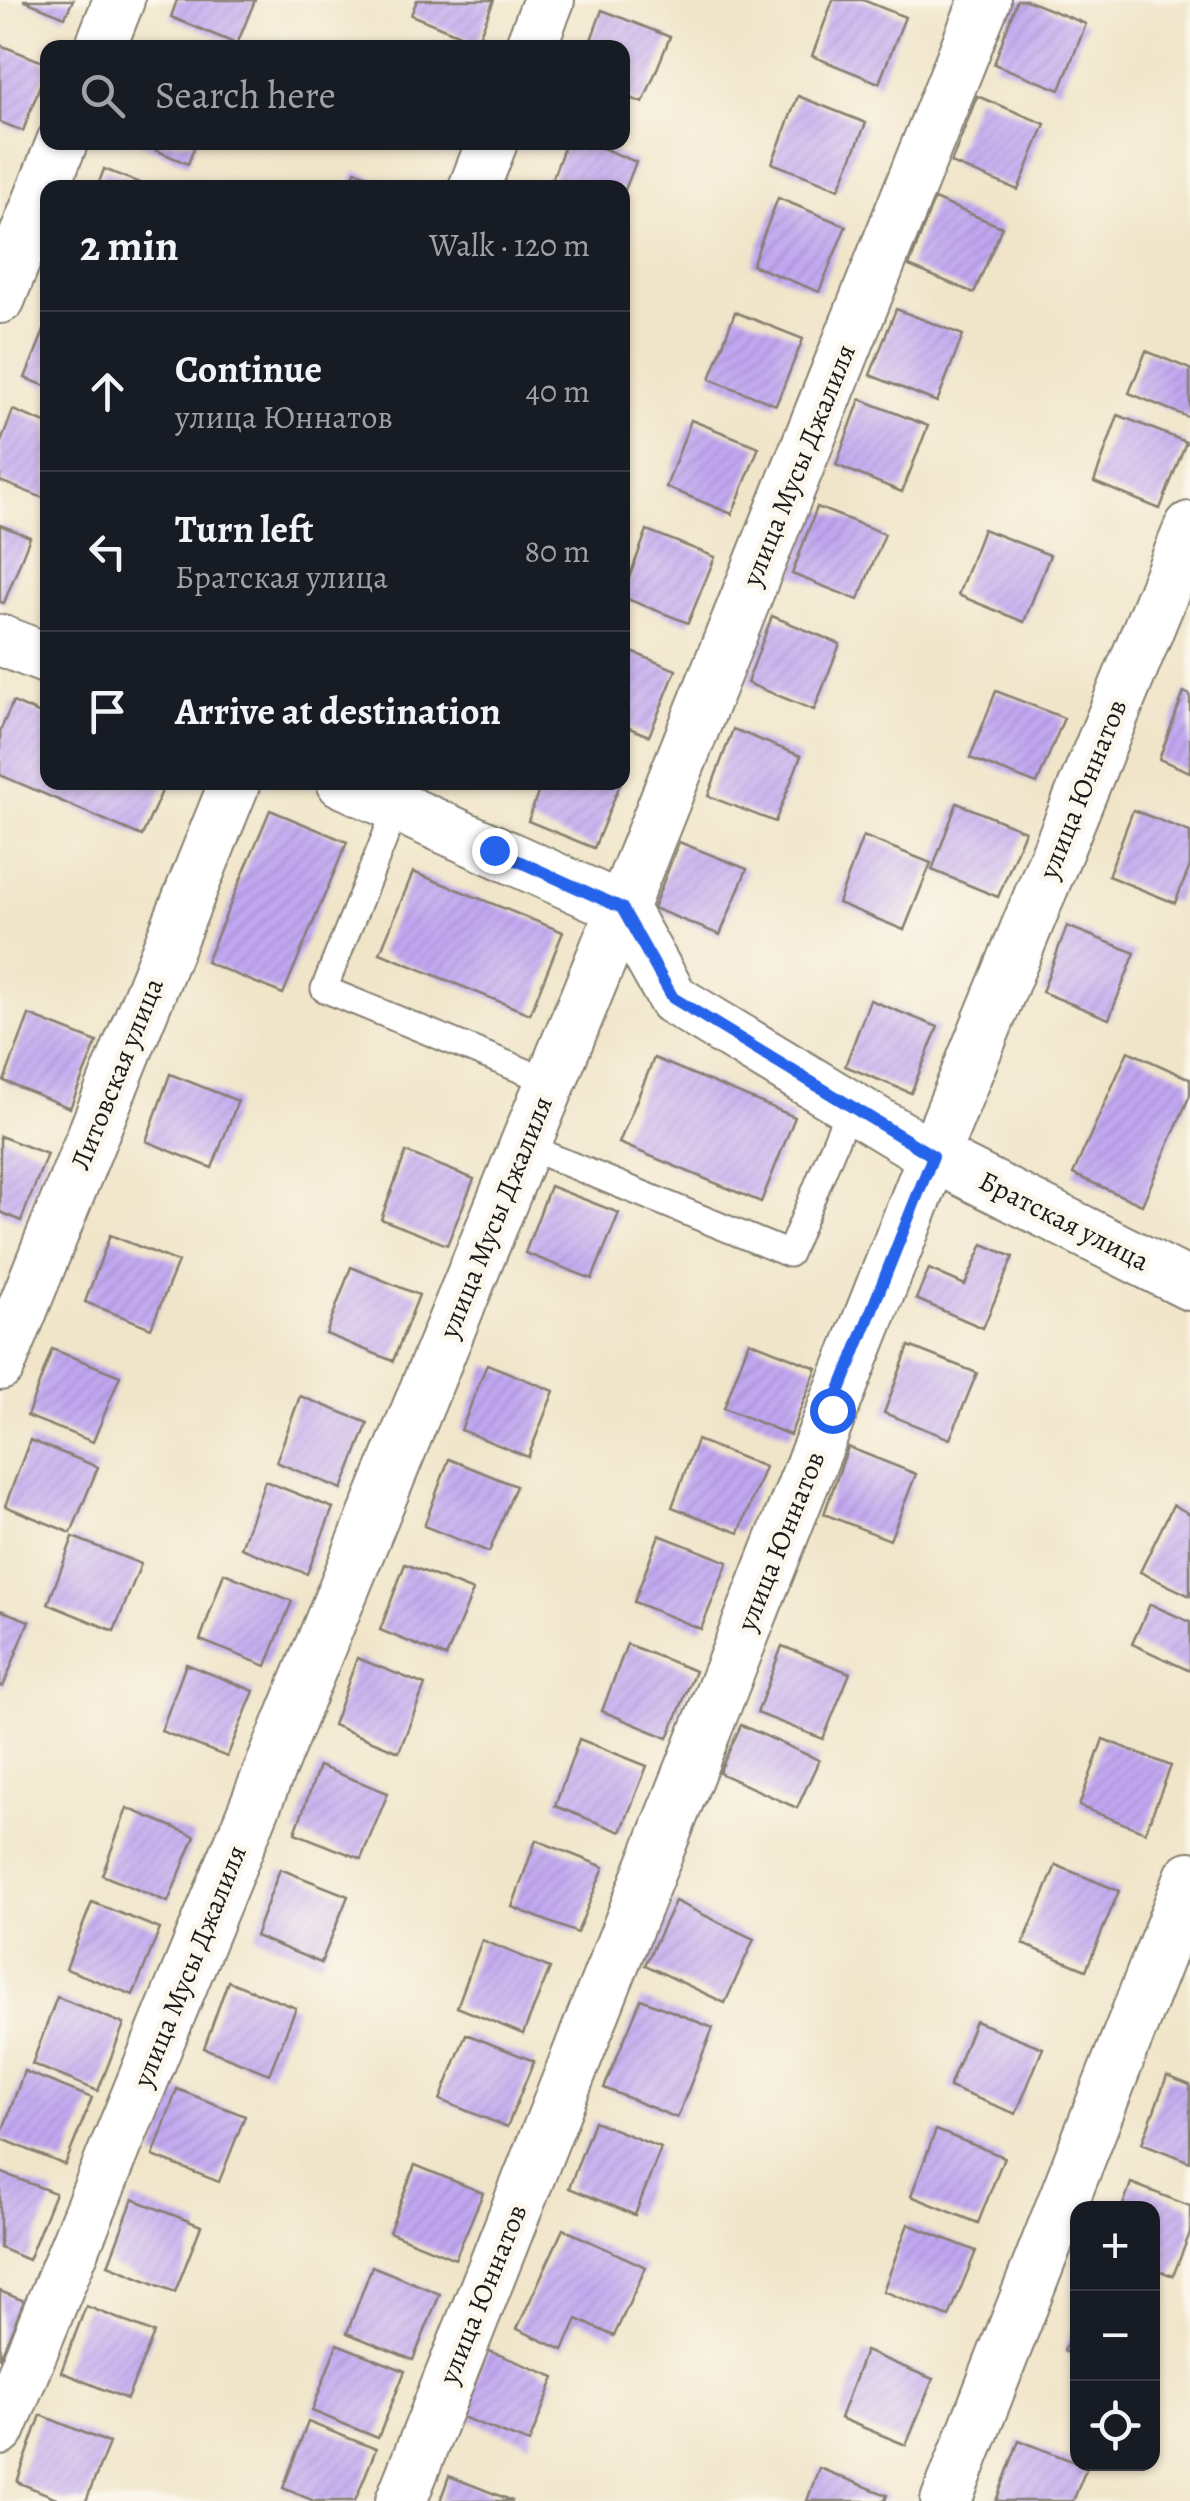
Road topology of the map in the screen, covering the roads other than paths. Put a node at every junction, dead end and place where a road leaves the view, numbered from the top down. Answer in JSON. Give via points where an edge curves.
{"nodes":[{"id":1,"x":119,"y":0,"type":"edge"},
{"id":2,"x":549,"y":0,"type":"edge"},
{"id":3,"x":985,"y":0,"type":"edge"},
{"id":4,"x":103,"y":40,"type":"edge"},
{"id":5,"x":533,"y":40,"type":"edge"},
{"id":6,"x":59,"y":150,"type":"edge"},
{"id":7,"x":489,"y":150,"type":"edge"},
{"id":8,"x":47,"y":180,"type":"edge"},
{"id":9,"x":477,"y":180,"type":"edge"},
{"id":10,"x":40,"y":197,"type":"edge"},
{"id":11,"x":0,"y":298,"type":"edge"},
{"id":12,"x":1190,"y":528,"type":"edge"},
{"id":13,"x":0,"y":640,"type":"edge"},
{"id":14,"x":40,"y":656,"type":"edge"},
{"id":15,"x":231,"y":790,"type":"edge"},
{"id":16,"x":360,"y":790,"type":"edge"},
{"id":17,"x":398,"y":807,"type":"junction"},
{"id":18,"x":622,"y":908,"type":"junction"},
{"id":19,"x":551,"y":1082,"type":"junction"},
{"id":20,"x":850,"y":1106,"type":"junction"},
{"id":21,"x":525,"y":1146,"type":"junction"},
{"id":22,"x":933,"y":1156,"type":"junction"},
{"id":23,"x":1190,"y":1284,"type":"edge"},
{"id":24,"x":0,"y":1365,"type":"edge"},
{"id":25,"x":1190,"y":1877,"type":"edge"},
{"id":26,"x":0,"y":2430,"type":"edge"},
{"id":27,"x":401,"y":2501,"type":"edge"},
{"id":28,"x":946,"y":2501,"type":"edge"}],
"edges":[{"from":1,"to":4,"type":"street"},
{"from":2,"to":5,"type":"street"},
{"from":3,"to":18,"type":"street","name":"улица Мусы Джалиля"},
{"from":6,"to":8,"type":"street"},
{"from":7,"to":9,"type":"street"},
{"from":10,"to":11,"type":"street"},
{"from":12,"to":22,"type":"street","name":"улица Юннатов"},
{"from":13,"to":14,"type":"street"},
{"from":15,"to":24,"type":"street","name":"Литовская улица"},
{"from":16,"to":17,"type":"street"},
{"from":17,"to":18,"type":"street"},
{"from":17,"to":19,"type":"lane","via":[[324,989]]},
{"from":18,"to":19,"type":"street","name":"улица Мусы Джалиля"},
{"from":18,"to":20,"type":"street","name":"Братская улица","via":[[673,998]]},
{"from":19,"to":21,"type":"street","name":"улица Мусы Джалиля"},
{"from":20,"to":21,"type":"lane","via":[[789,1254]]},
{"from":20,"to":22,"type":"street","name":"Братская улица"},
{"from":21,"to":26,"type":"street","name":"улица Мусы Джалиля"},
{"from":22,"to":23,"type":"street","name":"Братская улица"},
{"from":22,"to":27,"type":"street","name":"улица Юннатов"},
{"from":25,"to":28,"type":"street"}]}
